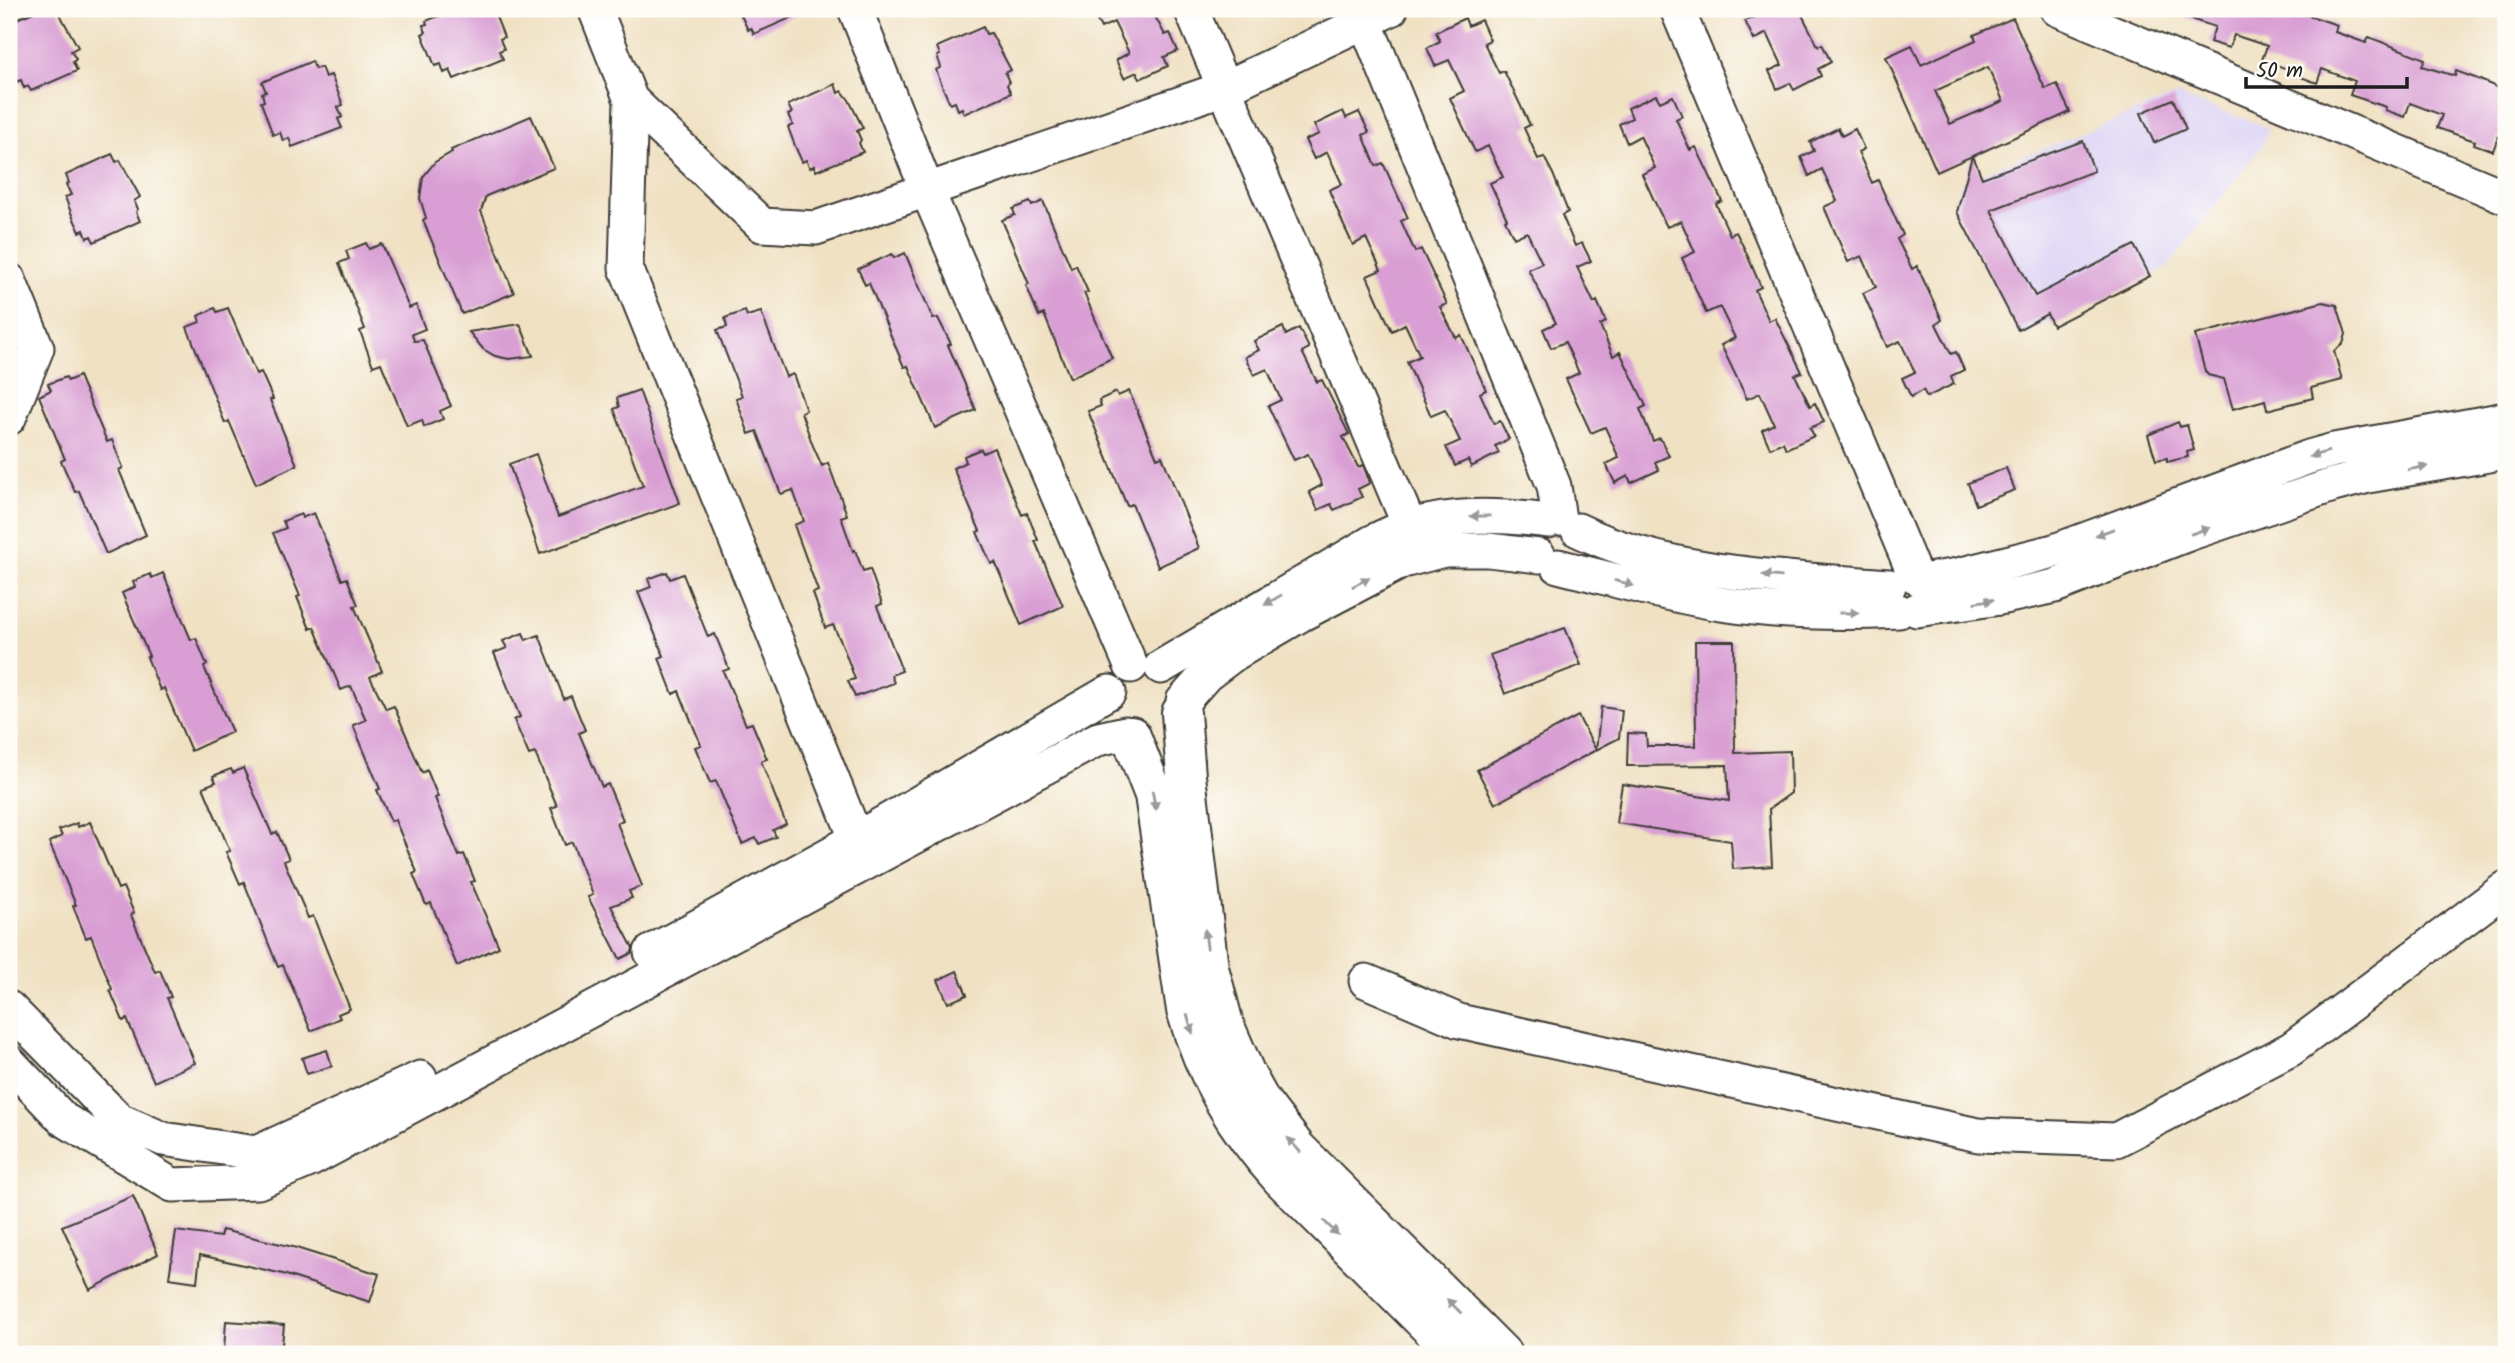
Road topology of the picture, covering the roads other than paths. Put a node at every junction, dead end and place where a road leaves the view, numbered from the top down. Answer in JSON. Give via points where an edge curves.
{"nodes":[{"id":1,"x":595,"y":9,"type":"edge"},
{"id":2,"x":855,"y":9,"type":"edge"},
{"id":3,"x":1191,"y":9,"type":"edge"},
{"id":4,"x":1677,"y":9,"type":"edge"},
{"id":5,"x":2057,"y":9,"type":"edge"},
{"id":6,"x":1372,"y":13,"type":"edge"},
{"id":7,"x":1225,"y":88,"type":"junction"},
{"id":8,"x":631,"y":100,"type":"junction"},
{"id":9,"x":927,"y":190,"type":"junction"},
{"id":10,"x":2506,"y":197,"type":"edge"},
{"id":11,"x":9,"y":280,"type":"edge"},
{"id":12,"x":19,"y":368,"type":"edge"},
{"id":13,"x":9,"y":418,"type":"edge"},
{"id":14,"x":2506,"y":419,"type":"edge"},
{"id":15,"x":2506,"y":452,"type":"edge"},
{"id":16,"x":1562,"y":523,"type":"junction"},
{"id":17,"x":1409,"y":525,"type":"junction"},
{"id":18,"x":1548,"y":561,"type":"junction"},
{"id":19,"x":1905,"y":591,"type":"junction"},
{"id":20,"x":1146,"y":666,"type":"junction"},
{"id":21,"x":1109,"y":692,"type":"junction"},
{"id":22,"x":1182,"y":707,"type":"junction"},
{"id":23,"x":1128,"y":734,"type":"junction"},
{"id":24,"x":858,"y":852,"type":"junction"},
{"id":25,"x":2506,"y":888,"type":"edge"},
{"id":26,"x":1366,"y":981,"type":"dead end"},
{"id":27,"x":9,"y":1008,"type":"edge"},
{"id":28,"x":9,"y":1062,"type":"edge"},
{"id":29,"x":1457,"y":1354,"type":"edge"},
{"id":30,"x":1502,"y":1354,"type":"edge"}],
"edges":[{"from":1,"to":8,"type":"street"},
{"from":2,"to":9,"type":"street"},
{"from":3,"to":7,"type":"street"},
{"from":4,"to":19,"type":"street","via":[[1866,462]]},
{"from":5,"to":10,"type":"street"},
{"from":6,"to":7,"type":"street"},
{"from":6,"to":16,"type":"street","via":[[1554,486]]},
{"from":7,"to":9,"type":"street"},
{"from":7,"to":17,"type":"street"},
{"from":8,"to":9,"type":"street","via":[[762,225],[816,228]]},
{"from":8,"to":24,"type":"street","via":[[626,268]]},
{"from":9,"to":20,"type":"street"},
{"from":11,"to":12,"type":"street","via":[[37,348]]},
{"from":12,"to":13,"type":"street"},
{"from":14,"to":19,"type":"street","one_way":true,"via":[[2309,457],[2054,551]]},
{"from":19,"to":15,"type":"street","one_way":true,"via":[[2000,598],[2055,586],[2333,485]]},
{"from":16,"to":17,"type":"street","one_way":true,"via":[[1472,516]]},
{"from":16,"to":18,"type":"street","via":[[1542,525],[1535,537]]},
{"from":19,"to":16,"type":"street","one_way":true,"via":[[1709,567],[1626,549]]},
{"from":17,"to":20,"type":"street","one_way":true},
{"from":18,"to":19,"type":"street","one_way":true,"via":[[1722,604],[1818,613]]},
{"from":22,"to":18,"type":"street","one_way":true,"via":[[1206,675],[1234,654],[1404,561],[1452,550],[1488,550]]},
{"from":20,"to":21,"type":"street","via":[[1121,672]]},
{"from":20,"to":22,"type":"street","via":[[1176,681]]},
{"from":21,"to":23,"type":"street","via":[[1111,715]]},
{"from":21,"to":24,"type":"street"},
{"from":22,"to":23,"type":"street","via":[[1166,732],[1143,738]]},
{"from":30,"to":22,"type":"main road","one_way":true,"via":[[1297,1149],[1247,1077],[1224,1024],[1209,968]]},
{"from":23,"to":24,"type":"street","via":[[1098,739]]},
{"from":23,"to":29,"type":"main road","one_way":true,"via":[[1154,794],[1186,1010],[1222,1101],[1280,1178]]},
{"from":24,"to":27,"type":"street","via":[[444,1066],[256,1153],[163,1139],[119,1120]]},
{"from":24,"to":28,"type":"street","via":[[312,1159],[258,1182],[172,1185],[63,1119]]},
{"from":25,"to":26,"type":"street","via":[[2291,1049],[2116,1140],[1978,1135],[1460,1021]]}]}
